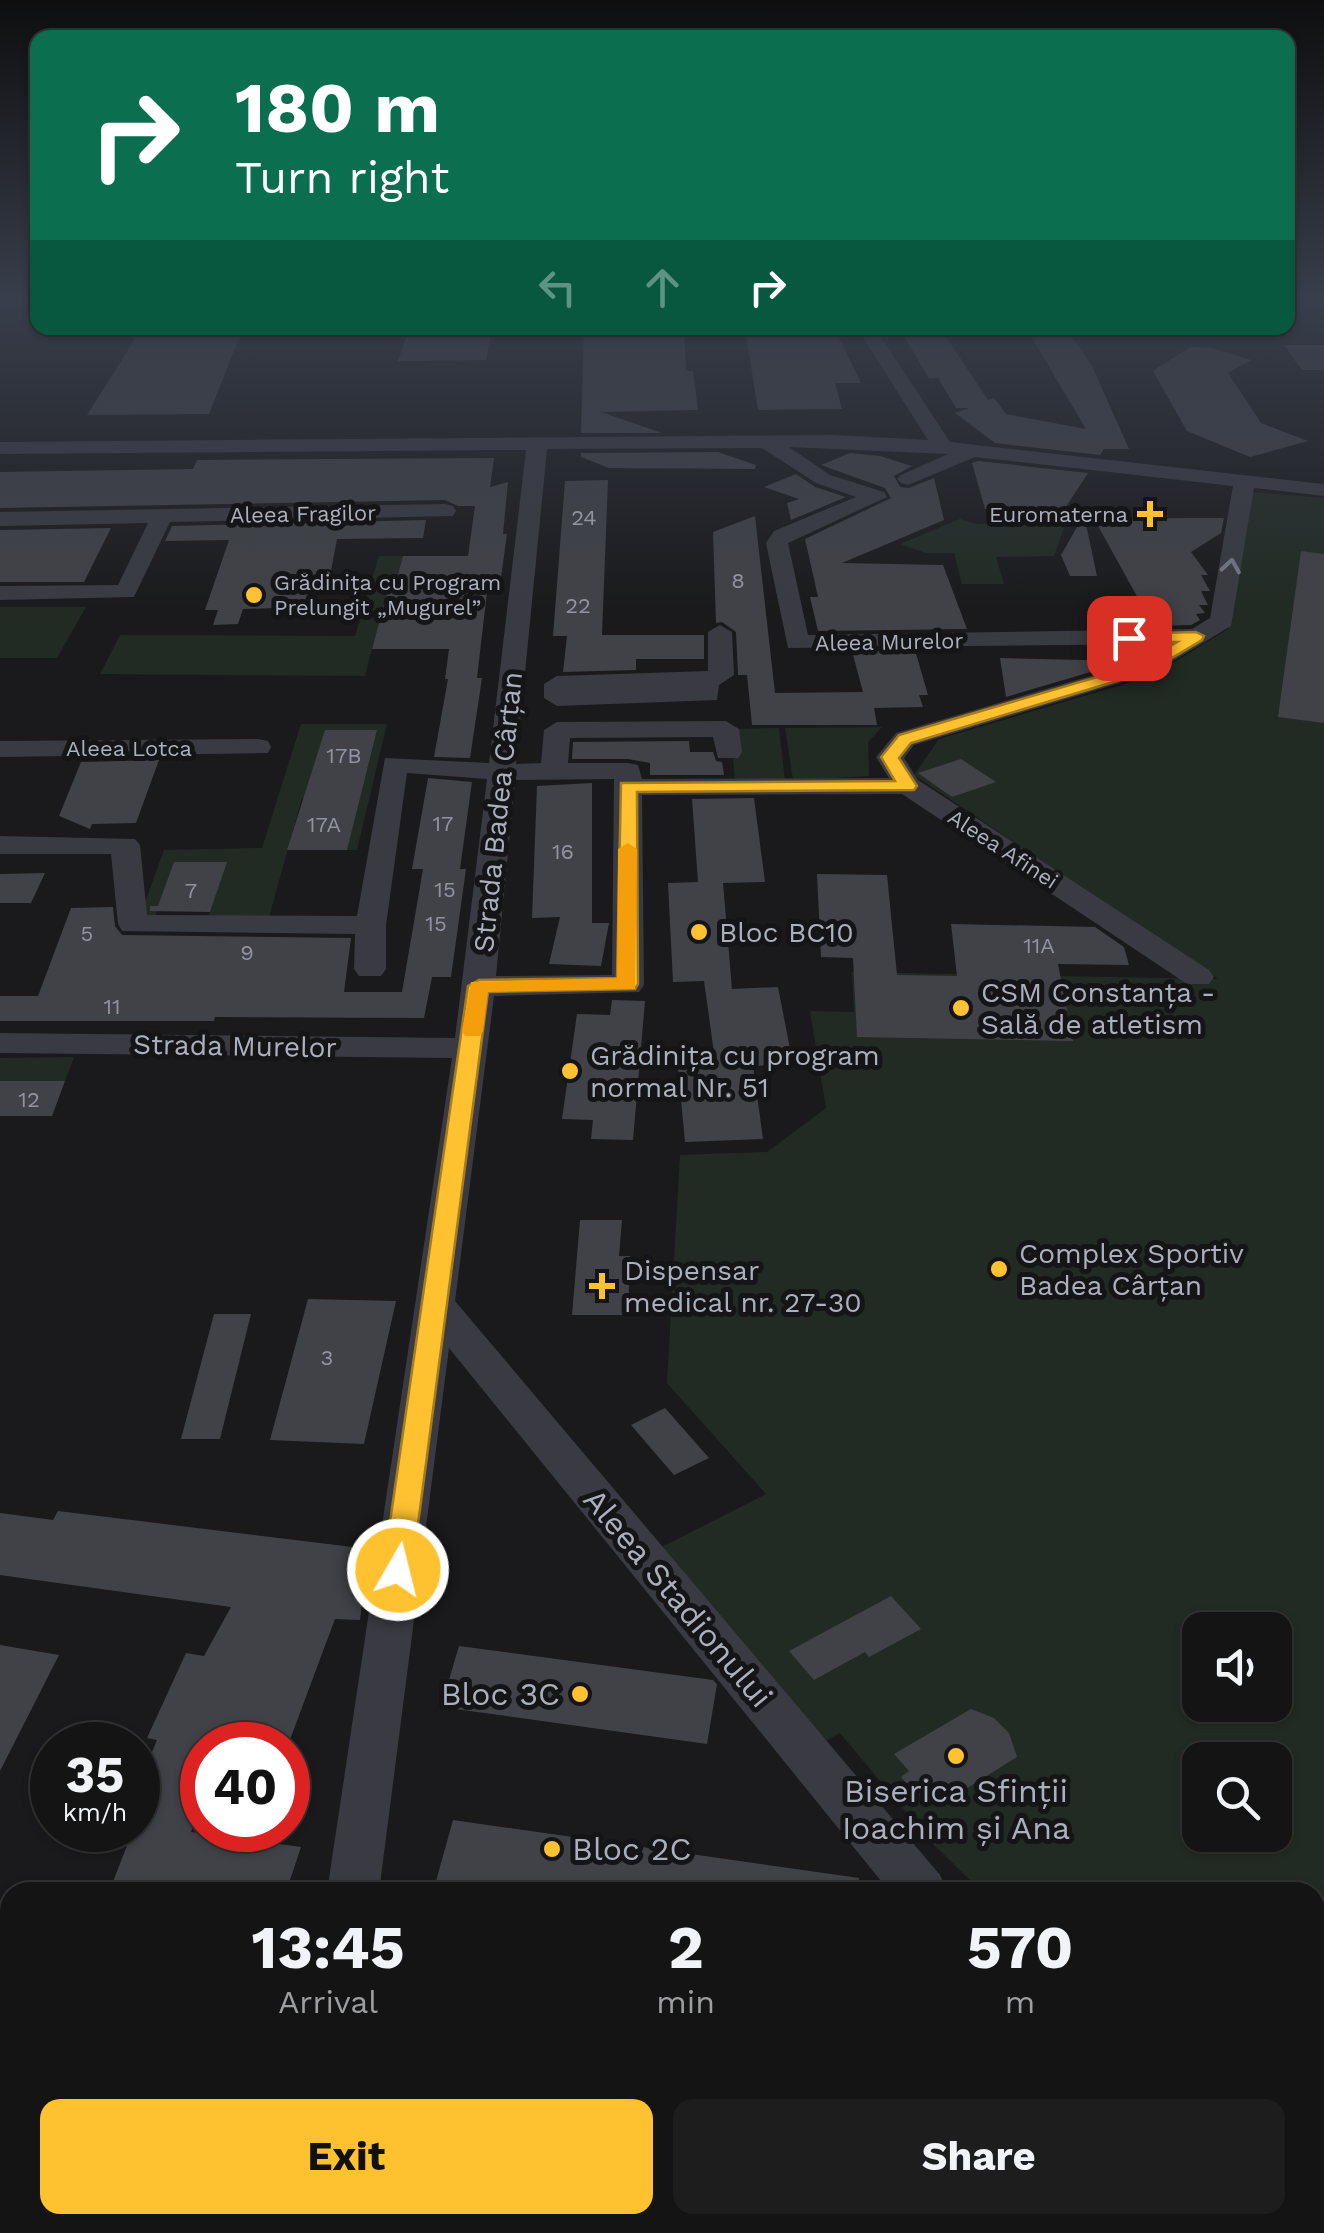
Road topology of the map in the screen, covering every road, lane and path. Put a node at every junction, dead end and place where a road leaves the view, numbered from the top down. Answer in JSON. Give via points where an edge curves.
{"nodes":[{"id":1,"x":913,"y":401,"type":"edge"},
{"id":2,"x":766,"y":442,"type":"junction"},
{"id":3,"x":537,"y":444,"type":"junction"},
{"id":4,"x":943,"y":447,"type":"junction"},
{"id":5,"x":0,"y":448,"type":"edge"},
{"id":6,"x":972,"y":450,"type":"junction"},
{"id":7,"x":908,"y":479,"type":"dead end"},
{"id":8,"x":1244,"y":482,"type":"junction"},
{"id":9,"x":1324,"y":490,"type":"edge"},
{"id":10,"x":444,"y":512,"type":"dead end"},
{"id":11,"x":162,"y":516,"type":"junction"},
{"id":12,"x":0,"y":519,"type":"edge"},
{"id":13,"x":0,"y":593,"type":"edge"},
{"id":14,"x":720,"y":632,"type":"dead end"},
{"id":15,"x":1196,"y":636,"type":"junction"},
{"id":16,"x":603,"y":706,"type":"junction"},
{"id":17,"x":710,"y":706,"type":"junction"},
{"id":18,"x":552,"y":721,"type":"junction"},
{"id":19,"x":258,"y":747,"type":"dead end"},
{"id":20,"x":0,"y":749,"type":"edge"},
{"id":21,"x":728,"y":752,"type":"dead end"},
{"id":22,"x":554,"y":765,"type":"dead end"},
{"id":23,"x":502,"y":772,"type":"junction"},
{"id":24,"x":628,"y":786,"type":"junction"},
{"id":25,"x":908,"y":786,"type":"junction"},
{"id":26,"x":0,"y":845,"type":"edge"},
{"id":27,"x":372,"y":926,"type":"junction"},
{"id":28,"x":370,"y":969,"type":"dead end"},
{"id":29,"x":1198,"y":977,"type":"dead end"},
{"id":30,"x":479,"y":986,"type":"junction"},
{"id":31,"x":0,"y":1044,"type":"edge"},
{"id":32,"x":470,"y":1048,"type":"junction"},
{"id":33,"x":434,"y":1304,"type":"junction"},
{"id":34,"x":353,"y":1882,"type":"edge"},
{"id":35,"x":914,"y":1882,"type":"edge"}],
"edges":[{"from":1,"to":4,"type":"street"},
{"from":2,"to":3,"type":"street"},
{"from":2,"to":4,"type":"street"},
{"from":2,"to":15,"type":"street","name":"Aleea Murelor","via":[[823,478],[876,497],[777,543],[798,643]]},
{"from":3,"to":5,"type":"street"},
{"from":3,"to":23,"type":"street","name":"Strada Badea Cârțan"},
{"from":4,"to":6,"type":"street"},
{"from":6,"to":7,"type":"street"},
{"from":6,"to":8,"type":"street"},
{"from":8,"to":9,"type":"street"},
{"from":15,"to":8,"type":"street","one_way":true,"via":[[1222,621]]},
{"from":10,"to":11,"type":"street","name":"Aleea Fragilor"},
{"from":11,"to":12,"type":"street","name":"Aleea Fragilor"},
{"from":11,"to":13,"type":"street","via":[[126,592]]},
{"from":14,"to":17,"type":"street","via":[[721,675]]},
{"from":15,"to":25,"type":"street","via":[[1144,668],[905,739],[890,757]]},
{"from":16,"to":17,"type":"street"},
{"from":16,"to":17,"type":"street","via":[[664,689]]},
{"from":16,"to":18,"type":"street"},
{"from":17,"to":18,"type":"street"},
{"from":17,"to":21,"type":"street","via":[[726,729]]},
{"from":18,"to":22,"type":"street"},
{"from":19,"to":20,"type":"street","name":"Aleea Lotca"},
{"from":23,"to":24,"type":"street","via":[[628,771]]},
{"from":23,"to":27,"type":"street","via":[[395,764]]},
{"from":23,"to":30,"type":"street","name":"Strada Badea Cârțan"},
{"from":24,"to":25,"type":"street"},
{"from":24,"to":30,"type":"street","via":[[628,984]]},
{"from":25,"to":29,"type":"street","name":"Aleea Afinei"},
{"from":26,"to":27,"type":"street","via":[[124,845],[133,924]]},
{"from":27,"to":28,"type":"street"},
{"from":30,"to":32,"type":"street","name":"Strada Badea Cârțan"},
{"from":31,"to":32,"type":"street","name":"Strada Murelor"},
{"from":32,"to":33,"type":"street","name":"Strada Badea Cârțan"},
{"from":33,"to":34,"type":"street","name":"Strada Badea Cârțan"},
{"from":33,"to":35,"type":"street","name":"Aleea Stadionului"}]}
